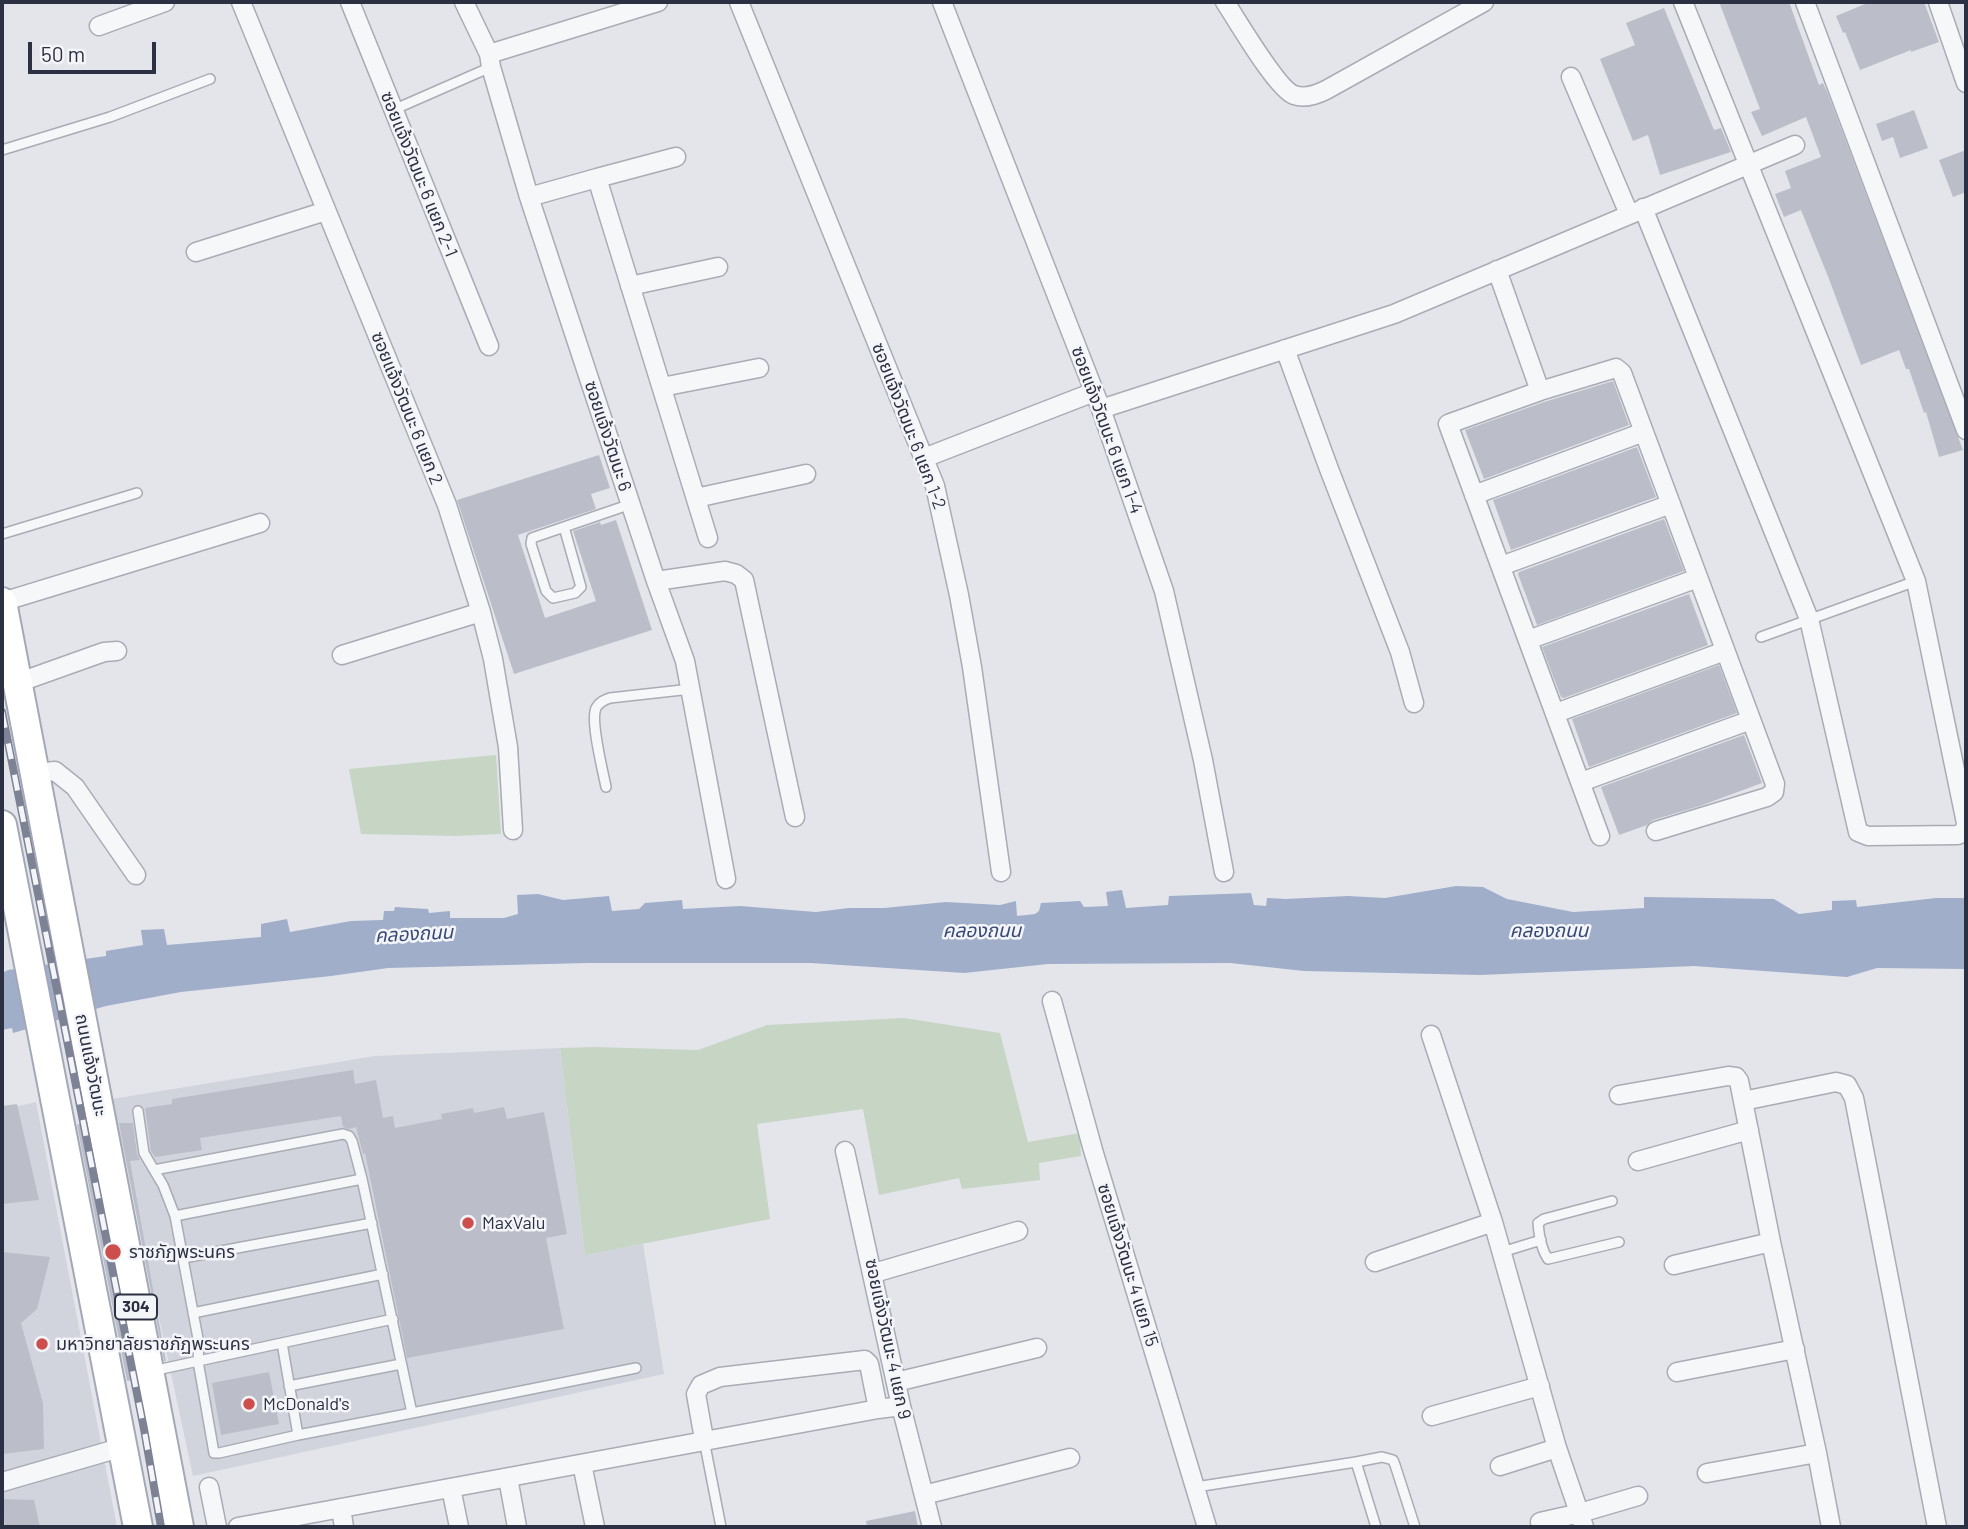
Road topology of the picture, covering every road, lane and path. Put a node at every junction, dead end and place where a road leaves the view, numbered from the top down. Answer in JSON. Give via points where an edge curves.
{"nodes":[{"id":1,"x":165,"y":2,"type":"edge"},
{"id":2,"x":241,"y":2,"type":"edge"},
{"id":3,"x":349,"y":2,"type":"edge"},
{"id":4,"x":464,"y":2,"type":"edge"},
{"id":5,"x":658,"y":2,"type":"edge"},
{"id":6,"x":739,"y":2,"type":"edge"},
{"id":7,"x":942,"y":2,"type":"edge"},
{"id":8,"x":1225,"y":2,"type":"edge"},
{"id":9,"x":1484,"y":2,"type":"edge"},
{"id":10,"x":1683,"y":2,"type":"edge"},
{"id":11,"x":1805,"y":2,"type":"edge"},
{"id":12,"x":1938,"y":2,"type":"edge"},
{"id":13,"x":99,"y":26,"type":"dead end"},
{"id":14,"x":490,"y":61,"type":"junction"},
{"id":15,"x":1571,"y":77,"type":"dead end"},
{"id":16,"x":210,"y":79,"type":"dead end"},
{"id":17,"x":1966,"y":83,"type":"edge"},
{"id":18,"x":392,"y":110,"type":"junction"},
{"id":19,"x":1795,"y":145,"type":"dead end"},
{"id":20,"x":2,"y":150,"type":"edge"},
{"id":21,"x":676,"y":157,"type":"dead end"},
{"id":22,"x":1748,"y":164,"type":"junction"},
{"id":23,"x":597,"y":178,"type":"junction"},
{"id":24,"x":529,"y":197,"type":"junction"},
{"id":25,"x":327,"y":211,"type":"junction"},
{"id":26,"x":1636,"y":211,"type":"junction"},
{"id":27,"x":196,"y":252,"type":"dead end"},
{"id":28,"x":718,"y":267,"type":"dead end"},
{"id":29,"x":1497,"y":270,"type":"junction"},
{"id":30,"x":631,"y":286,"type":"junction"},
{"id":31,"x":489,"y":346,"type":"dead end"},
{"id":32,"x":1285,"y":349,"type":"junction"},
{"id":33,"x":759,"y":368,"type":"dead end"},
{"id":34,"x":662,"y":387,"type":"junction"},
{"id":35,"x":1540,"y":391,"type":"junction"},
{"id":36,"x":1094,"y":392,"type":"junction"},
{"id":37,"x":1101,"y":409,"type":"junction"},
{"id":38,"x":1966,"y":430,"type":"edge"},
{"id":39,"x":1644,"y":432,"type":"junction"},
{"id":40,"x":924,"y":458,"type":"junction"},
{"id":41,"x":806,"y":474,"type":"dead end"},
{"id":42,"x":137,"y":493,"type":"dead end"},
{"id":43,"x":1474,"y":495,"type":"junction"},
{"id":44,"x":696,"y":498,"type":"junction"},
{"id":45,"x":631,"y":504,"type":"junction"},
{"id":46,"x":1671,"y":504,"type":"junction"},
{"id":47,"x":260,"y":523,"type":"dead end"},
{"id":48,"x":564,"y":527,"type":"junction"},
{"id":49,"x":2,"y":534,"type":"edge"},
{"id":50,"x":708,"y":538,"type":"dead end"},
{"id":51,"x":1501,"y":566,"type":"junction"},
{"id":52,"x":1698,"y":578,"type":"junction"},
{"id":53,"x":656,"y":581,"type":"junction"},
{"id":54,"x":1916,"y":581,"type":"junction"},
{"id":55,"x":2,"y":602,"type":"edge"},
{"id":56,"x":481,"y":612,"type":"junction"},
{"id":57,"x":1809,"y":619,"type":"junction"},
{"id":58,"x":1761,"y":637,"type":"dead end"},
{"id":59,"x":1528,"y":640,"type":"junction"},
{"id":60,"x":117,"y":651,"type":"dead end"},
{"id":61,"x":1725,"y":651,"type":"junction"},
{"id":62,"x":342,"y":655,"type":"dead end"},
{"id":63,"x":16,"y":682,"type":"junction"},
{"id":64,"x":691,"y":689,"type":"junction"},
{"id":65,"x":1414,"y":703,"type":"dead end"},
{"id":66,"x":1556,"y":713,"type":"junction"},
{"id":67,"x":1751,"y":720,"type":"junction"},
{"id":68,"x":34,"y":773,"type":"junction"},
{"id":69,"x":1581,"y":782,"type":"junction"},
{"id":70,"x":606,"y":787,"type":"dead end"},
{"id":71,"x":795,"y":817,"type":"dead end"},
{"id":72,"x":1966,"y":824,"type":"edge"},
{"id":73,"x":2,"y":825,"type":"edge"},
{"id":74,"x":513,"y":830,"type":"dead end"},
{"id":75,"x":1656,"y":831,"type":"dead end"},
{"id":76,"x":1600,"y":835,"type":"dead end"},
{"id":77,"x":1001,"y":872,"type":"dead end"},
{"id":78,"x":1224,"y":872,"type":"dead end"},
{"id":79,"x":136,"y":875,"type":"dead end"},
{"id":80,"x":726,"y":878,"type":"dead end"},
{"id":81,"x":1052,"y":1001,"type":"dead end"},
{"id":82,"x":1431,"y":1035,"type":"dead end"},
{"id":83,"x":1619,"y":1095,"type":"dead end"},
{"id":84,"x":1743,"y":1101,"type":"junction"},
{"id":85,"x":138,"y":1111,"type":"dead end"},
{"id":86,"x":1749,"y":1130,"type":"junction"},
{"id":87,"x":845,"y":1151,"type":"dead end"},
{"id":88,"x":1638,"y":1161,"type":"dead end"},
{"id":89,"x":154,"y":1170,"type":"junction"},
{"id":90,"x":362,"y":1179,"type":"junction"},
{"id":91,"x":1612,"y":1201,"type":"dead end"},
{"id":92,"x":175,"y":1216,"type":"junction"},
{"id":93,"x":1493,"y":1222,"type":"junction"},
{"id":94,"x":372,"y":1223,"type":"junction"},
{"id":95,"x":1018,"y":1231,"type":"dead end"},
{"id":96,"x":1541,"y":1240,"type":"junction"},
{"id":97,"x":1619,"y":1242,"type":"dead end"},
{"id":98,"x":1771,"y":1242,"type":"junction"},
{"id":99,"x":1502,"y":1252,"type":"junction"},
{"id":100,"x":183,"y":1258,"type":"junction"},
{"id":101,"x":1375,"y":1262,"type":"dead end"},
{"id":102,"x":1674,"y":1265,"type":"dead end"},
{"id":103,"x":874,"y":1273,"type":"junction"},
{"id":104,"x":383,"y":1274,"type":"junction"},
{"id":105,"x":193,"y":1313,"type":"junction"},
{"id":106,"x":393,"y":1319,"type":"junction"},
{"id":107,"x":282,"y":1343,"type":"junction"},
{"id":108,"x":1037,"y":1348,"type":"dead end"},
{"id":109,"x":1795,"y":1349,"type":"junction"},
{"id":110,"x":198,"y":1361,"type":"junction"},
{"id":111,"x":401,"y":1364,"type":"junction"},
{"id":112,"x":636,"y":1368,"type":"dead end"},
{"id":113,"x":149,"y":1372,"type":"junction"},
{"id":114,"x":1677,"y":1372,"type":"dead end"},
{"id":115,"x":896,"y":1382,"type":"junction"},
{"id":116,"x":289,"y":1385,"type":"junction"},
{"id":117,"x":1540,"y":1386,"type":"junction"},
{"id":118,"x":901,"y":1406,"type":"junction"},
{"id":119,"x":878,"y":1409,"type":"junction"},
{"id":120,"x":412,"y":1413,"type":"junction"},
{"id":121,"x":1432,"y":1416,"type":"dead end"},
{"id":122,"x":298,"y":1435,"type":"junction"},
{"id":123,"x":704,"y":1440,"type":"junction"},
{"id":124,"x":123,"y":1447,"type":"junction"},
{"id":125,"x":1557,"y":1448,"type":"junction"},
{"id":126,"x":1818,"y":1453,"type":"junction"},
{"id":127,"x":1070,"y":1458,"type":"dead end"},
{"id":128,"x":1356,"y":1462,"type":"junction"},
{"id":129,"x":582,"y":1464,"type":"junction"},
{"id":130,"x":1500,"y":1466,"type":"dead end"},
{"id":131,"x":1707,"y":1473,"type":"dead end"},
{"id":132,"x":508,"y":1478,"type":"junction"},
{"id":133,"x":2,"y":1482,"type":"edge"},
{"id":134,"x":209,"y":1487,"type":"dead end"},
{"id":135,"x":1196,"y":1487,"type":"junction"},
{"id":136,"x":451,"y":1488,"type":"junction"},
{"id":137,"x":924,"y":1495,"type":"junction"},
{"id":138,"x":1638,"y":1496,"type":"dead end"},
{"id":139,"x":341,"y":1508,"type":"junction"},
{"id":140,"x":1582,"y":1520,"type":"edge"},
{"id":141,"x":1540,"y":1522,"type":"dead end"},
{"id":142,"x":138,"y":1527,"type":"edge"},
{"id":143,"x":179,"y":1527,"type":"edge"},
{"id":144,"x":217,"y":1527,"type":"edge"},
{"id":145,"x":238,"y":1527,"type":"edge"},
{"id":146,"x":344,"y":1527,"type":"edge"},
{"id":147,"x":459,"y":1527,"type":"edge"},
{"id":148,"x":517,"y":1527,"type":"edge"},
{"id":149,"x":595,"y":1527,"type":"edge"},
{"id":150,"x":721,"y":1527,"type":"edge"},
{"id":151,"x":932,"y":1527,"type":"edge"},
{"id":152,"x":1207,"y":1527,"type":"edge"},
{"id":153,"x":1376,"y":1527,"type":"edge"},
{"id":154,"x":1415,"y":1527,"type":"edge"},
{"id":155,"x":1831,"y":1527,"type":"edge"},
{"id":156,"x":1937,"y":1527,"type":"edge"}],
"edges":[{"from":1,"to":13,"type":"street"},
{"from":2,"to":25,"type":"street","name":"ซอยแจ้งวัฒนะ 6 แยก 2"},
{"from":3,"to":18,"type":"street","name":"ซอยแจ้งวัฒนะ 6 แยก 2-1"},
{"from":4,"to":14,"type":"street","name":"ซอยแจ้งวัฒนะ 6"},
{"from":5,"to":14,"type":"street"},
{"from":6,"to":40,"type":"street","name":"ซอยแจ้งวัฒนะ 6 แยก 1-2"},
{"from":7,"to":36,"type":"street","name":"ซอยแจ้งวัฒนะ 6 แยก 1-4"},
{"from":8,"to":9,"type":"street","via":[[1277,81],[1292,95],[1303,97],[1326,90]]},
{"from":10,"to":22,"type":"street"},
{"from":11,"to":38,"type":"street"},
{"from":12,"to":17,"type":"street"},
{"from":14,"to":18,"type":"lane"},
{"from":14,"to":24,"type":"street","name":"ซอยแจ้งวัฒนะ 6"},
{"from":15,"to":26,"type":"street"},
{"from":16,"to":20,"type":"lane","via":[[110,117]]},
{"from":18,"to":31,"type":"street","name":"ซอยแจ้งวัฒนะ 6 แยก 2-1"},
{"from":19,"to":22,"type":"street"},
{"from":21,"to":23,"type":"street"},
{"from":22,"to":26,"type":"street"},
{"from":22,"to":54,"type":"street"},
{"from":23,"to":24,"type":"street"},
{"from":23,"to":30,"type":"street"},
{"from":24,"to":45,"type":"street","name":"ซอยแจ้งวัฒนะ 6"},
{"from":25,"to":27,"type":"street"},
{"from":25,"to":56,"type":"street","name":"ซอยแจ้งวัฒนะ 6 แยก 2","via":[[447,505]]},
{"from":26,"to":29,"type":"street"},
{"from":26,"to":57,"type":"street"},
{"from":28,"to":30,"type":"street"},
{"from":29,"to":32,"type":"street","via":[[1394,314]]},
{"from":29,"to":35,"type":"street"},
{"from":30,"to":34,"type":"street"},
{"from":32,"to":37,"type":"street"},
{"from":32,"to":65,"type":"street","via":[[1400,652]]},
{"from":33,"to":34,"type":"street"},
{"from":34,"to":44,"type":"street"},
{"from":35,"to":39,"type":"street","via":[[1618,368]]},
{"from":35,"to":43,"type":"street","via":[[1448,424]]},
{"from":36,"to":37,"type":"street","name":"ซอยแจ้งวัฒนะ 6 แยก 1-4"},
{"from":36,"to":40,"type":"street"},
{"from":37,"to":78,"type":"street","name":"ซอยแจ้งวัฒนะ 6 แยก 1-4","via":[[1164,591]]},
{"from":39,"to":43,"type":"street"},
{"from":39,"to":46,"type":"street"},
{"from":40,"to":77,"type":"street","name":"ซอยแจ้งวัฒนะ 6 แยก 1-2","via":[[935,486],[959,595]]},
{"from":41,"to":44,"type":"street"},
{"from":42,"to":49,"type":"lane"},
{"from":43,"to":51,"type":"street"},
{"from":44,"to":50,"type":"street"},
{"from":45,"to":48,"type":"lane"},
{"from":45,"to":53,"type":"street","name":"ซอยแจ้งวัฒนะ 6"},
{"from":46,"to":51,"type":"street"},
{"from":46,"to":52,"type":"street"},
{"from":47,"to":55,"type":"street"},
{"from":48,"to":48,"type":"lane","via":[[532,538],[531,544],[546,591],[553,598],[581,587]]},
{"from":51,"to":59,"type":"street"},
{"from":52,"to":59,"type":"street"},
{"from":52,"to":61,"type":"street"},
{"from":53,"to":64,"type":"street","name":"ซอยแจ้งวัฒนะ 6"},
{"from":53,"to":71,"type":"street","via":[[725,570],[744,580]]},
{"from":54,"to":57,"type":"lane"},
{"from":54,"to":72,"type":"street"},
{"from":55,"to":63,"type":"main road","name":"ถนนแจ้งวัฒนะ","number":"304"},
{"from":56,"to":62,"type":"street"},
{"from":56,"to":74,"type":"street","name":"ซอยแจ้งวัฒนะ 6 แยก 2","via":[[508,747]]},
{"from":57,"to":58,"type":"lane"},
{"from":57,"to":72,"type":"street","via":[[1858,832],[1868,836],[1958,835]]},
{"from":59,"to":66,"type":"street"},
{"from":60,"to":63,"type":"street"},
{"from":61,"to":66,"type":"street"},
{"from":61,"to":67,"type":"street"},
{"from":63,"to":68,"type":"main road","name":"ถนนแจ้งวัฒนะ","number":"304"},
{"from":64,"to":70,"type":"lane","via":[[610,698],[599,704],[595,730]]},
{"from":64,"to":80,"type":"street","name":"ซอยแจ้งวัฒนะ 6"},
{"from":66,"to":69,"type":"street"},
{"from":67,"to":69,"type":"street"},
{"from":67,"to":75,"type":"street","via":[[1774,792]]},
{"from":68,"to":79,"type":"street","via":[[55,771],[75,787]]},
{"from":68,"to":113,"type":"main road","name":"ถนนแจ้งวัฒนะ","number":"304"},
{"from":69,"to":76,"type":"street"},
{"from":73,"to":124,"type":"main road","number":"304"},
{"from":81,"to":135,"type":"street","name":"ซอยแจ้งวัฒนะ 4 แยก 15"},
{"from":82,"to":93,"type":"street"},
{"from":83,"to":84,"type":"street","via":[[1728,1076],[1739,1081]]},
{"from":84,"to":86,"type":"street"},
{"from":84,"to":156,"type":"street","via":[[1836,1082],[1847,1085],[1854,1098]]},
{"from":85,"to":89,"type":"lane","via":[[144,1153]]},
{"from":86,"to":88,"type":"street"},
{"from":86,"to":98,"type":"street"},
{"from":87,"to":103,"type":"street","name":"ซอยแจ้งวัฒนะ 4 แยก 9"},
{"from":89,"to":90,"type":"lane","via":[[343,1134],[352,1142]]},
{"from":89,"to":92,"type":"lane"},
{"from":90,"to":92,"type":"lane"},
{"from":90,"to":94,"type":"lane"},
{"from":91,"to":96,"type":"lane","via":[[1544,1219],[1538,1223]]},
{"from":92,"to":100,"type":"lane"},
{"from":93,"to":99,"type":"street"},
{"from":93,"to":101,"type":"street"},
{"from":94,"to":100,"type":"lane"},
{"from":94,"to":104,"type":"lane"},
{"from":95,"to":103,"type":"street"},
{"from":96,"to":97,"type":"lane","via":[[1548,1259]]},
{"from":96,"to":99,"type":"lane"},
{"from":98,"to":102,"type":"street"},
{"from":98,"to":109,"type":"street"},
{"from":99,"to":117,"type":"street"},
{"from":100,"to":105,"type":"lane"},
{"from":103,"to":115,"type":"street","name":"ซอยแจ้งวัฒนะ 4 แยก 9"},
{"from":104,"to":105,"type":"lane"},
{"from":104,"to":106,"type":"lane"},
{"from":105,"to":110,"type":"lane"},
{"from":106,"to":107,"type":"lane"},
{"from":106,"to":111,"type":"lane"},
{"from":107,"to":110,"type":"lane"},
{"from":107,"to":116,"type":"lane"},
{"from":108,"to":115,"type":"street"},
{"from":109,"to":114,"type":"street"},
{"from":109,"to":126,"type":"street"},
{"from":110,"to":113,"type":"lane"},
{"from":110,"to":122,"type":"lane","via":[[214,1453]]},
{"from":111,"to":116,"type":"lane"},
{"from":111,"to":120,"type":"lane"},
{"from":112,"to":120,"type":"lane"},
{"from":113,"to":143,"type":"main road","name":"ถนนแจ้งวัฒนะ","number":"304"},
{"from":115,"to":118,"type":"street","name":"ซอยแจ้งวัฒนะ 4 แยก 9"},
{"from":116,"to":122,"type":"lane"},
{"from":117,"to":121,"type":"street"},
{"from":117,"to":125,"type":"street"},
{"from":118,"to":119,"type":"street"},
{"from":118,"to":137,"type":"street","name":"ซอยแจ้งวัฒนะ 4 แยก 9"},
{"from":119,"to":123,"type":"street"},
{"from":119,"to":123,"type":"street","via":[[865,1360],[720,1377],[701,1385],[696,1394]]},
{"from":120,"to":122,"type":"lane"},
{"from":123,"to":129,"type":"street"},
{"from":123,"to":150,"type":"lane"},
{"from":124,"to":133,"type":"street"},
{"from":124,"to":142,"type":"main road","number":"304"},
{"from":125,"to":130,"type":"street"},
{"from":125,"to":140,"type":"street"},
{"from":126,"to":131,"type":"street"},
{"from":126,"to":155,"type":"street"},
{"from":127,"to":137,"type":"street"},
{"from":128,"to":135,"type":"lane"},
{"from":128,"to":153,"type":"lane"},
{"from":128,"to":154,"type":"lane","via":[[1382,1457],[1393,1460]]},
{"from":129,"to":132,"type":"street"},
{"from":129,"to":149,"type":"street"},
{"from":132,"to":136,"type":"street"},
{"from":132,"to":148,"type":"street"},
{"from":134,"to":144,"type":"street"},
{"from":135,"to":152,"type":"street","name":"ซอยแจ้งวัฒนะ 4 แยก 15"},
{"from":136,"to":139,"type":"street"},
{"from":136,"to":147,"type":"street"},
{"from":137,"to":151,"type":"street","name":"ซอยแจ้งวัฒนะ 4 แยก 9"},
{"from":138,"to":140,"type":"street"},
{"from":139,"to":145,"type":"street"},
{"from":139,"to":146,"type":"street"},
{"from":140,"to":141,"type":"street"}]}
